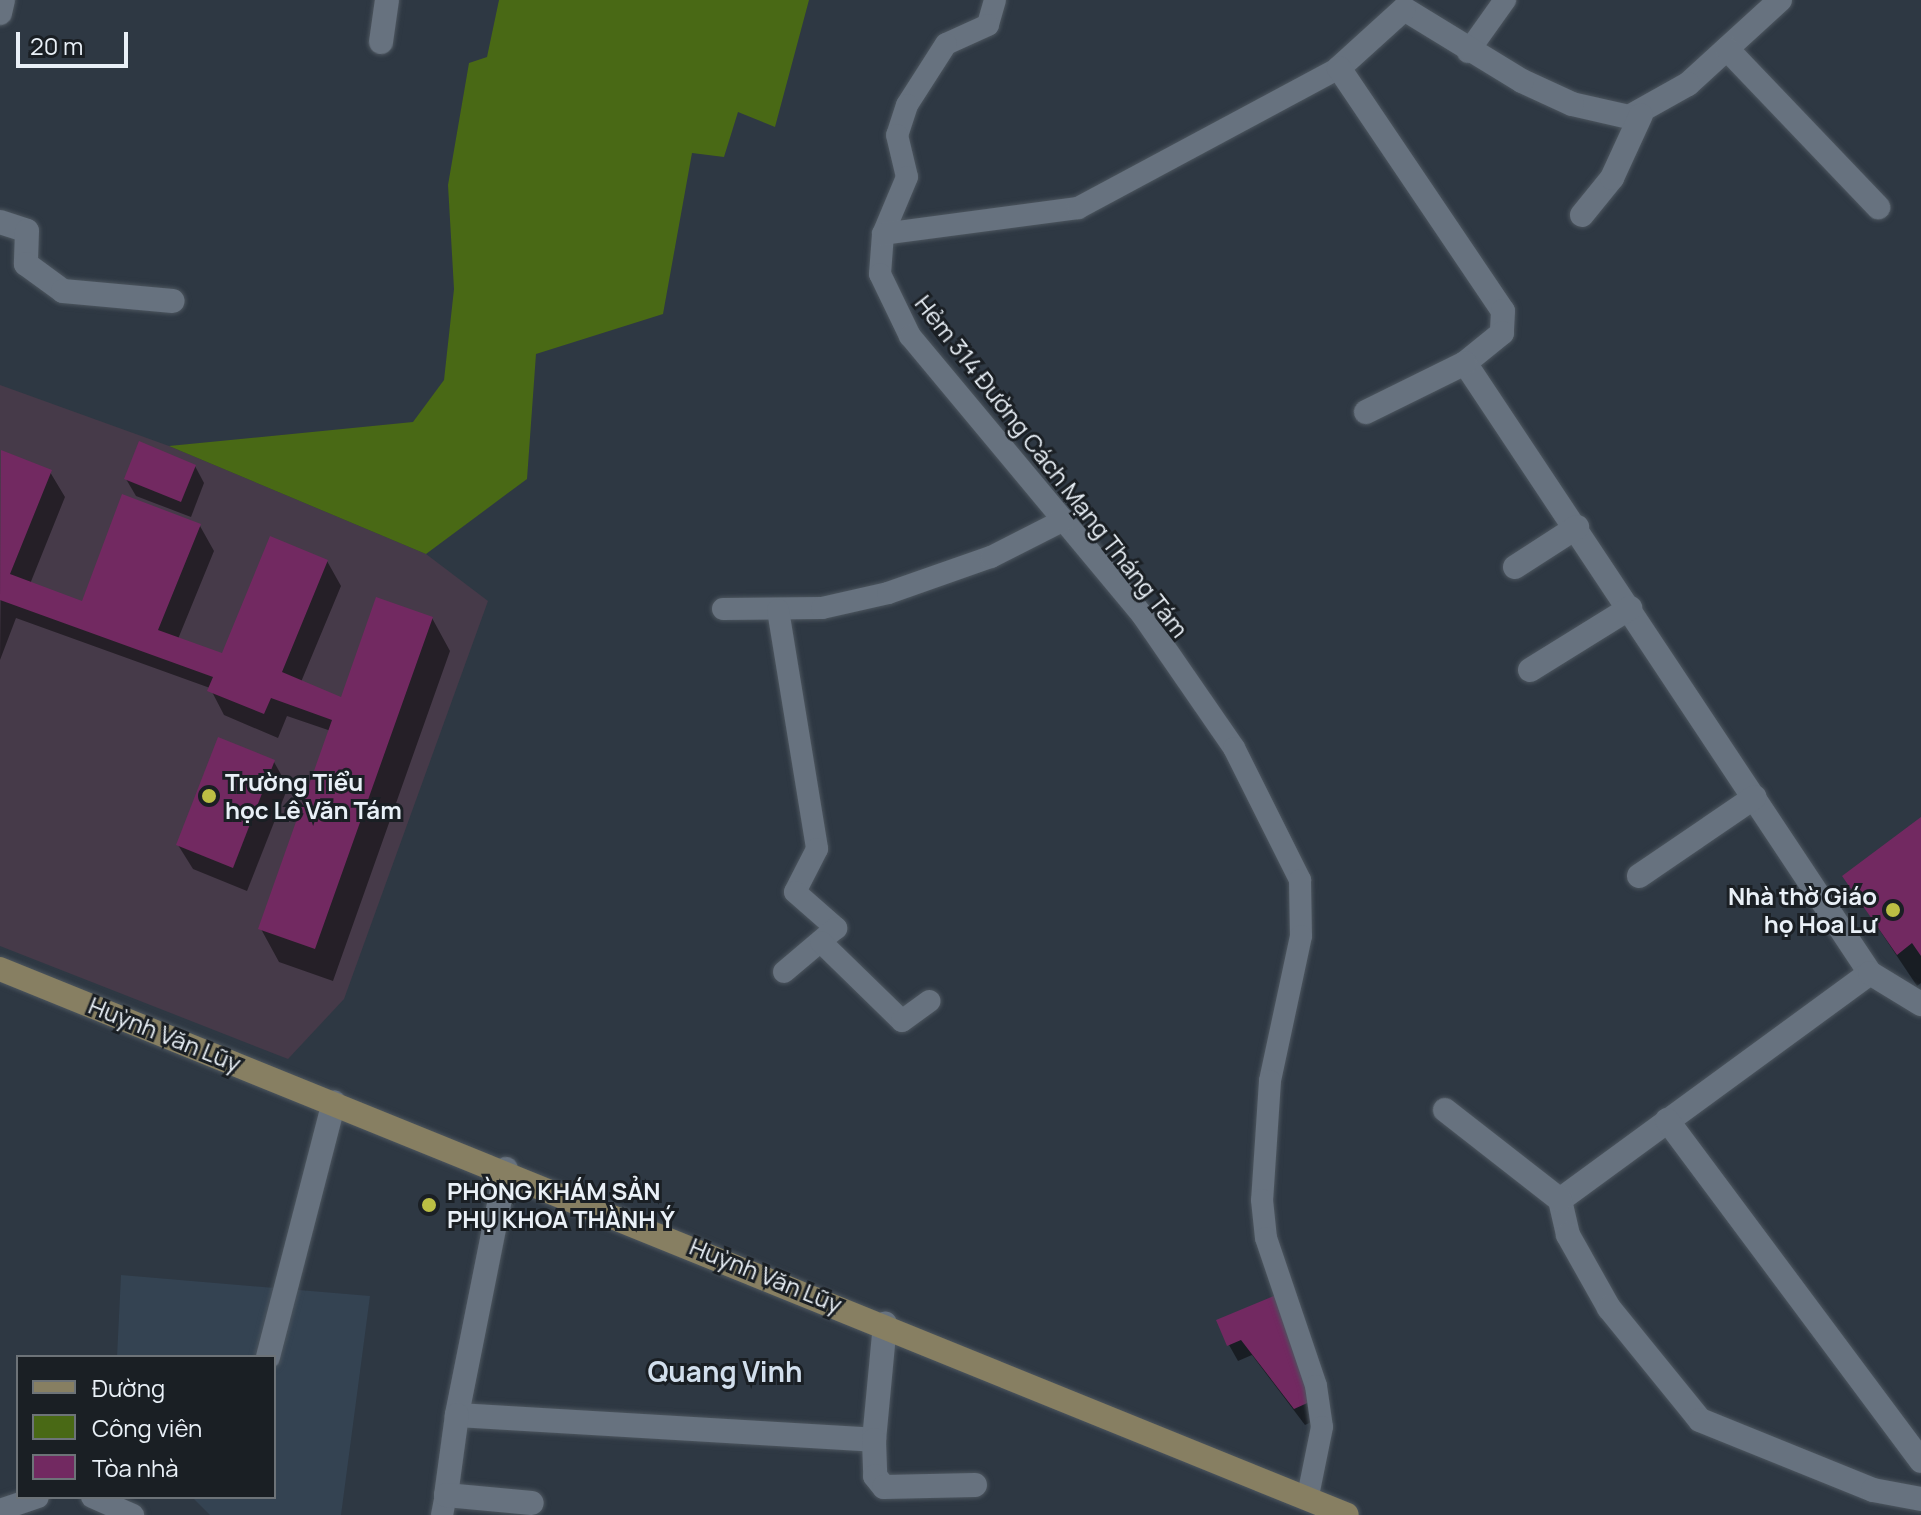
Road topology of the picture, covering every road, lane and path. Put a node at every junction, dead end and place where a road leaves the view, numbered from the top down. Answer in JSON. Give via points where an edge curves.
{"nodes":[{"id":1,"x":3,"y":0,"type":"edge"},
{"id":2,"x":387,"y":0,"type":"edge"},
{"id":3,"x":995,"y":0,"type":"edge"},
{"id":4,"x":1505,"y":0,"type":"edge"},
{"id":5,"x":1780,"y":0,"type":"edge"},
{"id":6,"x":1398,"y":5,"type":"edge"},
{"id":7,"x":0,"y":13,"type":"edge"},
{"id":8,"x":381,"y":42,"type":"dead end"},
{"id":9,"x":1727,"y":49,"type":"junction"},
{"id":10,"x":1468,"y":52,"type":"junction"},
{"id":11,"x":1339,"y":68,"type":"junction"},
{"id":12,"x":1641,"y":115,"type":"junction"},
{"id":13,"x":1878,"y":207,"type":"dead end"},
{"id":14,"x":1582,"y":215,"type":"dead end"},
{"id":15,"x":0,"y":222,"type":"edge"},
{"id":16,"x":883,"y":234,"type":"junction"},
{"id":17,"x":173,"y":301,"type":"dead end"},
{"id":18,"x":1465,"y":363,"type":"junction"},
{"id":19,"x":1366,"y":412,"type":"dead end"},
{"id":20,"x":1064,"y":520,"type":"junction"},
{"id":21,"x":1577,"y":527,"type":"junction"},
{"id":22,"x":1515,"y":567,"type":"dead end"},
{"id":23,"x":1630,"y":608,"type":"junction"},
{"id":24,"x":723,"y":609,"type":"dead end"},
{"id":25,"x":778,"y":610,"type":"junction"},
{"id":26,"x":1530,"y":670,"type":"dead end"},
{"id":27,"x":1755,"y":797,"type":"junction"},
{"id":28,"x":1639,"y":876,"type":"dead end"},
{"id":29,"x":821,"y":942,"type":"junction"},
{"id":30,"x":0,"y":969,"type":"edge"},
{"id":31,"x":784,"y":972,"type":"dead end"},
{"id":32,"x":1870,"y":973,"type":"junction"},
{"id":33,"x":930,"y":1001,"type":"dead end"},
{"id":34,"x":1921,"y":1004,"type":"edge"},
{"id":35,"x":334,"y":1102,"type":"junction"},
{"id":36,"x":1445,"y":1110,"type":"dead end"},
{"id":37,"x":1667,"y":1120,"type":"junction"},
{"id":38,"x":506,"y":1169,"type":"junction"},
{"id":39,"x":1560,"y":1200,"type":"junction"},
{"id":40,"x":885,"y":1324,"type":"junction"},
{"id":41,"x":269,"y":1355,"type":"edge"},
{"id":42,"x":457,"y":1415,"type":"junction"},
{"id":43,"x":874,"y":1440,"type":"junction"},
{"id":44,"x":1921,"y":1461,"type":"edge"},
{"id":45,"x":975,"y":1485,"type":"dead end"},
{"id":46,"x":1308,"y":1496,"type":"junction"},
{"id":47,"x":32,"y":1499,"type":"edge"},
{"id":48,"x":97,"y":1499,"type":"edge"},
{"id":49,"x":1921,"y":1499,"type":"edge"},
{"id":50,"x":532,"y":1503,"type":"dead end"},
{"id":51,"x":444,"y":1505,"type":"edge"},
{"id":52,"x":0,"y":1510,"type":"edge"},
{"id":53,"x":133,"y":1515,"type":"edge"},
{"id":54,"x":1347,"y":1515,"type":"edge"}],
"edges":[{"from":1,"to":7,"type":"street"},
{"from":2,"to":8,"type":"street"},
{"from":3,"to":16,"type":"lane","name":"Hẻm 314 Đường Cách Mạng Tháng Tám","via":[[988,25],[946,44],[907,105],[897,135],[907,177]]},
{"from":4,"to":10,"type":"lane"},
{"from":5,"to":9,"type":"street"},
{"from":6,"to":10,"type":"street"},
{"from":6,"to":11,"type":"street"},
{"from":9,"to":12,"type":"street"},
{"from":9,"to":13,"type":"street","via":[[1853,173]]},
{"from":10,"to":12,"type":"street","via":[[1572,104]]},
{"from":11,"to":16,"type":"lane","via":[[1078,208]]},
{"from":11,"to":18,"type":"street","via":[[1503,311],[1502,333]]},
{"from":12,"to":14,"type":"street","via":[[1612,178]]},
{"from":15,"to":17,"type":"street","via":[[27,231],[26,264],[63,291]]},
{"from":16,"to":20,"type":"lane","name":"Hẻm 314 Đường Cách Mạng Tháng Tám","via":[[880,274],[897,316]]},
{"from":18,"to":19,"type":"street"},
{"from":18,"to":21,"type":"street"},
{"from":20,"to":25,"type":"lane","via":[[991,557],[888,593]]},
{"from":20,"to":46,"type":"lane","name":"Hẻm 314 Đường Cách Mạng Tháng Tám","via":[[1143,616],[1234,748],[1300,880],[1301,936],[1270,1081],[1262,1200],[1266,1238],[1316,1386],[1322,1427]]},
{"from":21,"to":22,"type":"street"},
{"from":21,"to":23,"type":"street"},
{"from":23,"to":26,"type":"street"},
{"from":23,"to":27,"type":"street"},
{"from":24,"to":25,"type":"lane"},
{"from":25,"to":29,"type":"lane","via":[[817,849],[795,892],[836,928]]},
{"from":27,"to":28,"type":"street"},
{"from":27,"to":32,"type":"street"},
{"from":29,"to":31,"type":"lane"},
{"from":29,"to":33,"type":"lane","via":[[902,1021]]},
{"from":30,"to":35,"type":"street","name":"Huỳnh Văn Lũy"},
{"from":32,"to":34,"type":"street"},
{"from":32,"to":37,"type":"street"},
{"from":35,"to":38,"type":"street","name":"Huỳnh Văn Lũy"},
{"from":35,"to":41,"type":"street"},
{"from":36,"to":39,"type":"street"},
{"from":37,"to":39,"type":"street"},
{"from":37,"to":44,"type":"street"},
{"from":38,"to":40,"type":"street","name":"Huỳnh Văn Lũy"},
{"from":38,"to":42,"type":"street"},
{"from":39,"to":49,"type":"street","via":[[1583,1269],[1700,1420],[1873,1490]]},
{"from":40,"to":43,"type":"street"},
{"from":40,"to":46,"type":"street","name":"Huỳnh Văn Lũy"},
{"from":42,"to":43,"type":"street"},
{"from":42,"to":51,"type":"street"},
{"from":43,"to":45,"type":"street","via":[[875,1476],[884,1487]]},
{"from":46,"to":54,"type":"street","name":"Huỳnh Văn Lũy"},
{"from":47,"to":52,"type":"lane"},
{"from":48,"to":53,"type":"lane"},
{"from":50,"to":51,"type":"street"}]}
